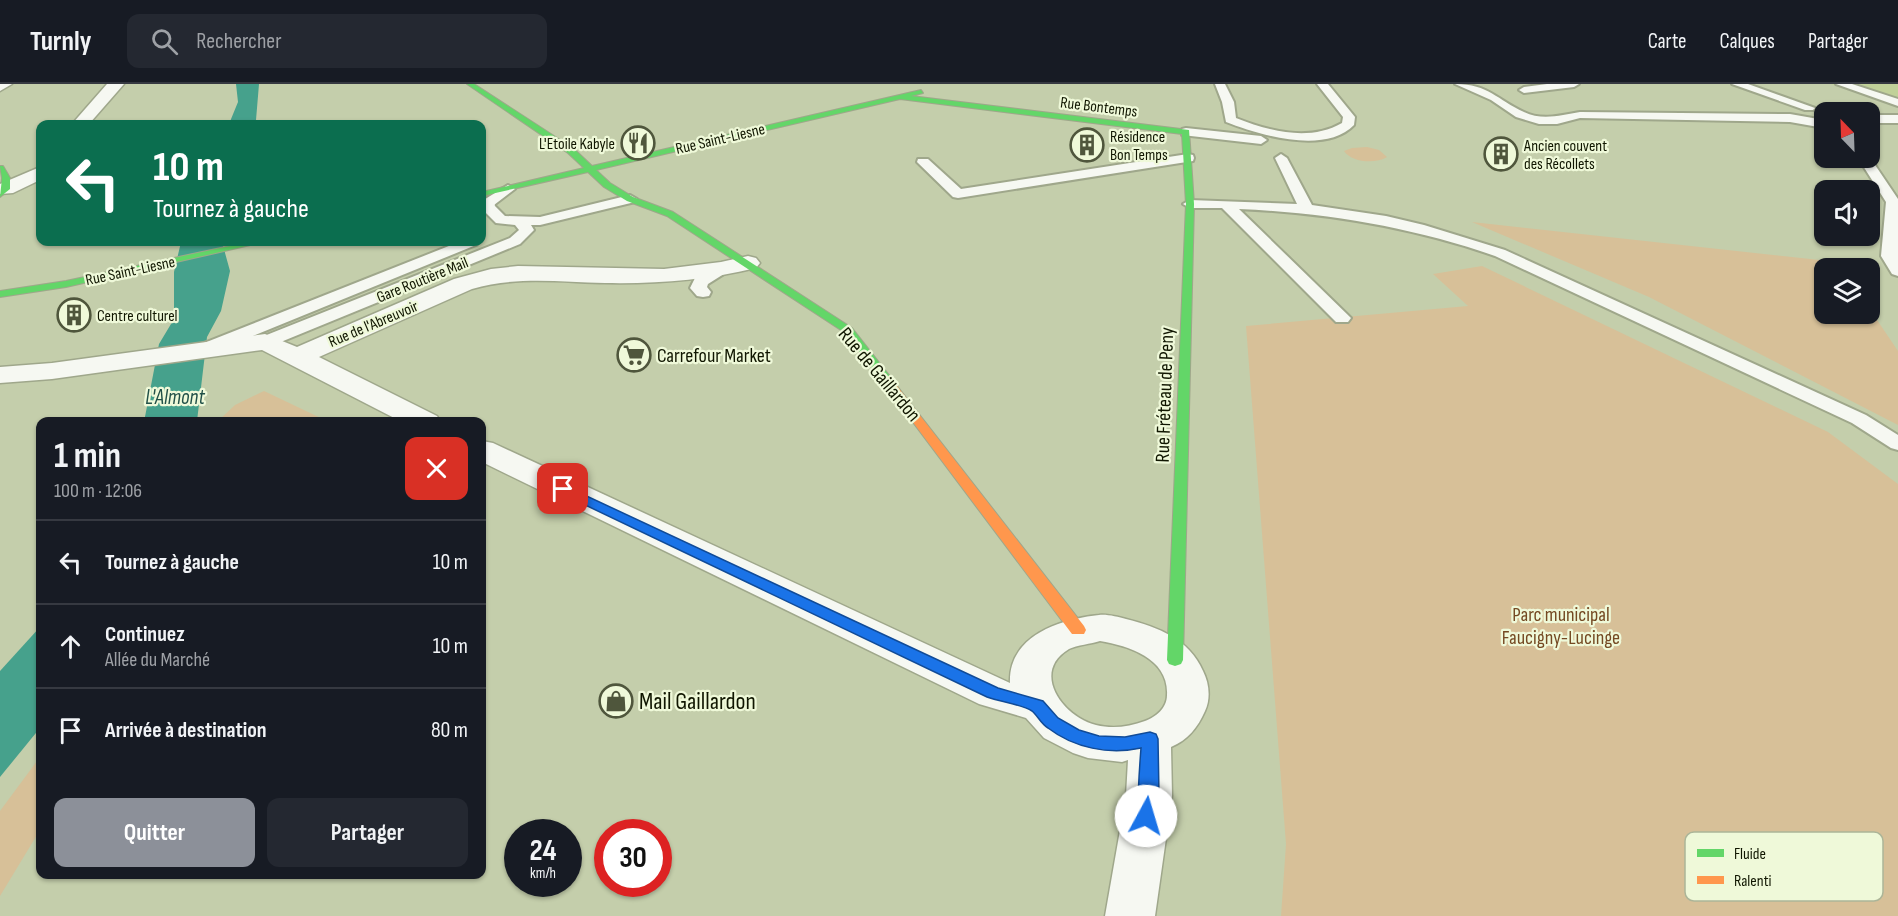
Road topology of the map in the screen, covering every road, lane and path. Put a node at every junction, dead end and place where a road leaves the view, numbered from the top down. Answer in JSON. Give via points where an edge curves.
{"nodes":[{"id":1,"x":4,"y":84,"type":"edge"},
{"id":2,"x":117,"y":84,"type":"edge"},
{"id":3,"x":470,"y":84,"type":"edge"},
{"id":4,"x":1220,"y":84,"type":"edge"},
{"id":5,"x":1322,"y":84,"type":"edge"},
{"id":6,"x":1460,"y":84,"type":"edge"},
{"id":7,"x":1574,"y":84,"type":"edge"},
{"id":8,"x":1737,"y":84,"type":"edge"},
{"id":9,"x":1841,"y":84,"type":"edge"},
{"id":10,"x":0,"y":86,"type":"edge"},
{"id":11,"x":946,"y":87,"type":"dead end"},
{"id":12,"x":1524,"y":90,"type":"dead end"},
{"id":13,"x":900,"y":97,"type":"junction"},
{"id":14,"x":1898,"y":103,"type":"edge"},
{"id":15,"x":1809,"y":108,"type":"dead end"},
{"id":16,"x":1880,"y":119,"type":"edge"},
{"id":17,"x":1898,"y":119,"type":"edge"},
{"id":18,"x":84,"y":120,"type":"edge"},
{"id":19,"x":1814,"y":122,"type":"edge"},
{"id":20,"x":1186,"y":132,"type":"junction"},
{"id":21,"x":1286,"y":135,"type":"junction"},
{"id":22,"x":1188,"y":158,"type":"junction"},
{"id":23,"x":1281,"y":158,"type":"dead end"},
{"id":24,"x":923,"y":162,"type":"dead end"},
{"id":25,"x":0,"y":168,"type":"edge"},
{"id":26,"x":1871,"y":168,"type":"edge"},
{"id":27,"x":589,"y":170,"type":"junction"},
{"id":28,"x":36,"y":175,"type":"edge"},
{"id":29,"x":508,"y":189,"type":"joint"},
{"id":30,"x":3,"y":192,"type":"edge"},
{"id":31,"x":630,"y":199,"type":"junction"},
{"id":32,"x":486,"y":200,"type":"edge"},
{"id":33,"x":486,"y":204,"type":"edge"},
{"id":34,"x":1190,"y":204,"type":"junction"},
{"id":35,"x":1226,"y":204,"type":"junction"},
{"id":36,"x":1308,"y":209,"type":"junction"},
{"id":37,"x":501,"y":220,"type":"junction"},
{"id":38,"x":520,"y":222,"type":"junction"},
{"id":39,"x":486,"y":231,"type":"edge"},
{"id":40,"x":241,"y":246,"type":"edge"},
{"id":41,"x":438,"y":246,"type":"edge"},
{"id":42,"x":461,"y":246,"type":"edge"},
{"id":43,"x":748,"y":263,"type":"junction"},
{"id":44,"x":1896,"y":264,"type":"edge"},
{"id":45,"x":374,"y":266,"type":"dead end"},
{"id":46,"x":719,"y":272,"type":"junction"},
{"id":47,"x":703,"y":292,"type":"dead end"},
{"id":48,"x":0,"y":294,"type":"edge"},
{"id":49,"x":1342,"y":318,"type":"dead end"},
{"id":50,"x":265,"y":342,"type":"junction"},
{"id":51,"x":205,"y":349,"type":"junction"},
{"id":52,"x":297,"y":357,"type":"junction"},
{"id":53,"x":0,"y":375,"type":"edge"},
{"id":54,"x":416,"y":417,"type":"edge"},
{"id":55,"x":1898,"y":444,"type":"edge"},
{"id":56,"x":486,"y":452,"type":"edge"},
{"id":57,"x":1078,"y":630,"type":"junction"},
{"id":58,"x":1175,"y":660,"type":"junction"},
{"id":59,"x":1037,"y":706,"type":"junction"},
{"id":60,"x":1150,"y":739,"type":"junction"},
{"id":61,"x":1131,"y":916,"type":"edge"}],
"edges":[{"from":1,"to":10,"type":"street"},
{"from":2,"to":18,"type":"street"},
{"from":3,"to":27,"type":"street","name":"Rue de Gaillardon","via":[[571,151]]},
{"from":4,"to":21,"type":"lane","via":[[1230,120],[1252,129]]},
{"from":5,"to":21,"type":"lane","via":[[1349,117],[1348,125],[1326,135]]},
{"from":6,"to":19,"type":"lane","via":[[1495,98],[1520,115],[1539,120],[1580,115],[1790,118]]},
{"from":7,"to":12,"type":"lane"},
{"from":8,"to":15,"type":"lane"},
{"from":9,"to":14,"type":"lane"},
{"from":11,"to":13,"type":"street","name":"Rue Saint-Liesne"},
{"from":13,"to":20,"type":"street","name":"Rue Bontemps"},
{"from":13,"to":27,"type":"street","name":"Rue Saint-Liesne"},
{"from":16,"to":17,"type":"lane"},
{"from":20,"to":21,"type":"lane","via":[[1264,140]]},
{"from":20,"to":22,"type":"street","name":"Rue Fréteau de Peny"},
{"from":22,"to":24,"type":"lane","via":[[958,195]]},
{"from":22,"to":34,"type":"street","name":"Rue Fréteau de Peny"},
{"from":23,"to":36,"type":"lane"},
{"from":25,"to":30,"type":"street","via":[[6,178]]},
{"from":26,"to":44,"type":"lane","via":[[1893,202],[1889,256]]},
{"from":27,"to":29,"type":"street","name":"Rue Saint-Liesne"},
{"from":27,"to":31,"type":"street","name":"Rue de Gaillardon"},
{"from":28,"to":30,"type":"street"},
{"from":29,"to":32,"type":"lane"},
{"from":31,"to":38,"type":"lane","via":[[540,221]]},
{"from":31,"to":43,"type":"street","name":"Rue de Gaillardon","via":[[670,214]]},
{"from":33,"to":37,"type":"lane"},
{"from":34,"to":35,"type":"lane"},
{"from":34,"to":58,"type":"street","name":"Rue Fréteau de Peny"},
{"from":35,"to":36,"type":"lane"},
{"from":35,"to":49,"type":"lane"},
{"from":36,"to":55,"type":"lane","via":[[1424,227],[1500,253],[1859,419]]},
{"from":37,"to":38,"type":"lane"},
{"from":37,"to":39,"type":"lane"},
{"from":38,"to":39,"type":"lane"},
{"from":38,"to":50,"type":"lane","name":"Gare Routière Mail","via":[[527,230],[515,241]]},
{"from":40,"to":48,"type":"street","name":"Rue Saint-Liesne","via":[[66,284]]},
{"from":41,"to":45,"type":"lane"},
{"from":42,"to":51,"type":"lane","name":"Gare Routière Mail"},
{"from":43,"to":46,"type":"street","name":"Rue de l'Abreuvoir"},
{"from":43,"to":57,"type":"street","name":"Rue de Gaillardon","via":[[848,330]]},
{"from":46,"to":47,"type":"lane","via":[[701,281],[698,288]]},
{"from":46,"to":52,"type":"street","name":"Rue de l'Abreuvoir","via":[[690,276],[491,276],[463,284]]},
{"from":50,"to":51,"type":"street"},
{"from":50,"to":52,"type":"street"},
{"from":51,"to":53,"type":"street"},
{"from":52,"to":54,"type":"street"},
{"from":56,"to":59,"type":"street","via":[[993,693]]},
{"from":57,"to":58,"type":"street","via":[[1100,628],[1131,633],[1160,646]]},
{"from":57,"to":59,"type":"street","via":[[1040,650],[1030,667],[1029,687]]},
{"from":58,"to":60,"type":"street","via":[[1185,677],[1188,696],[1183,714],[1170,729]]},
{"from":59,"to":60,"type":"street","via":[[1052,722],[1073,735],[1099,743],[1125,744]]},
{"from":60,"to":61,"type":"street","via":[[1149,796]]}]}
